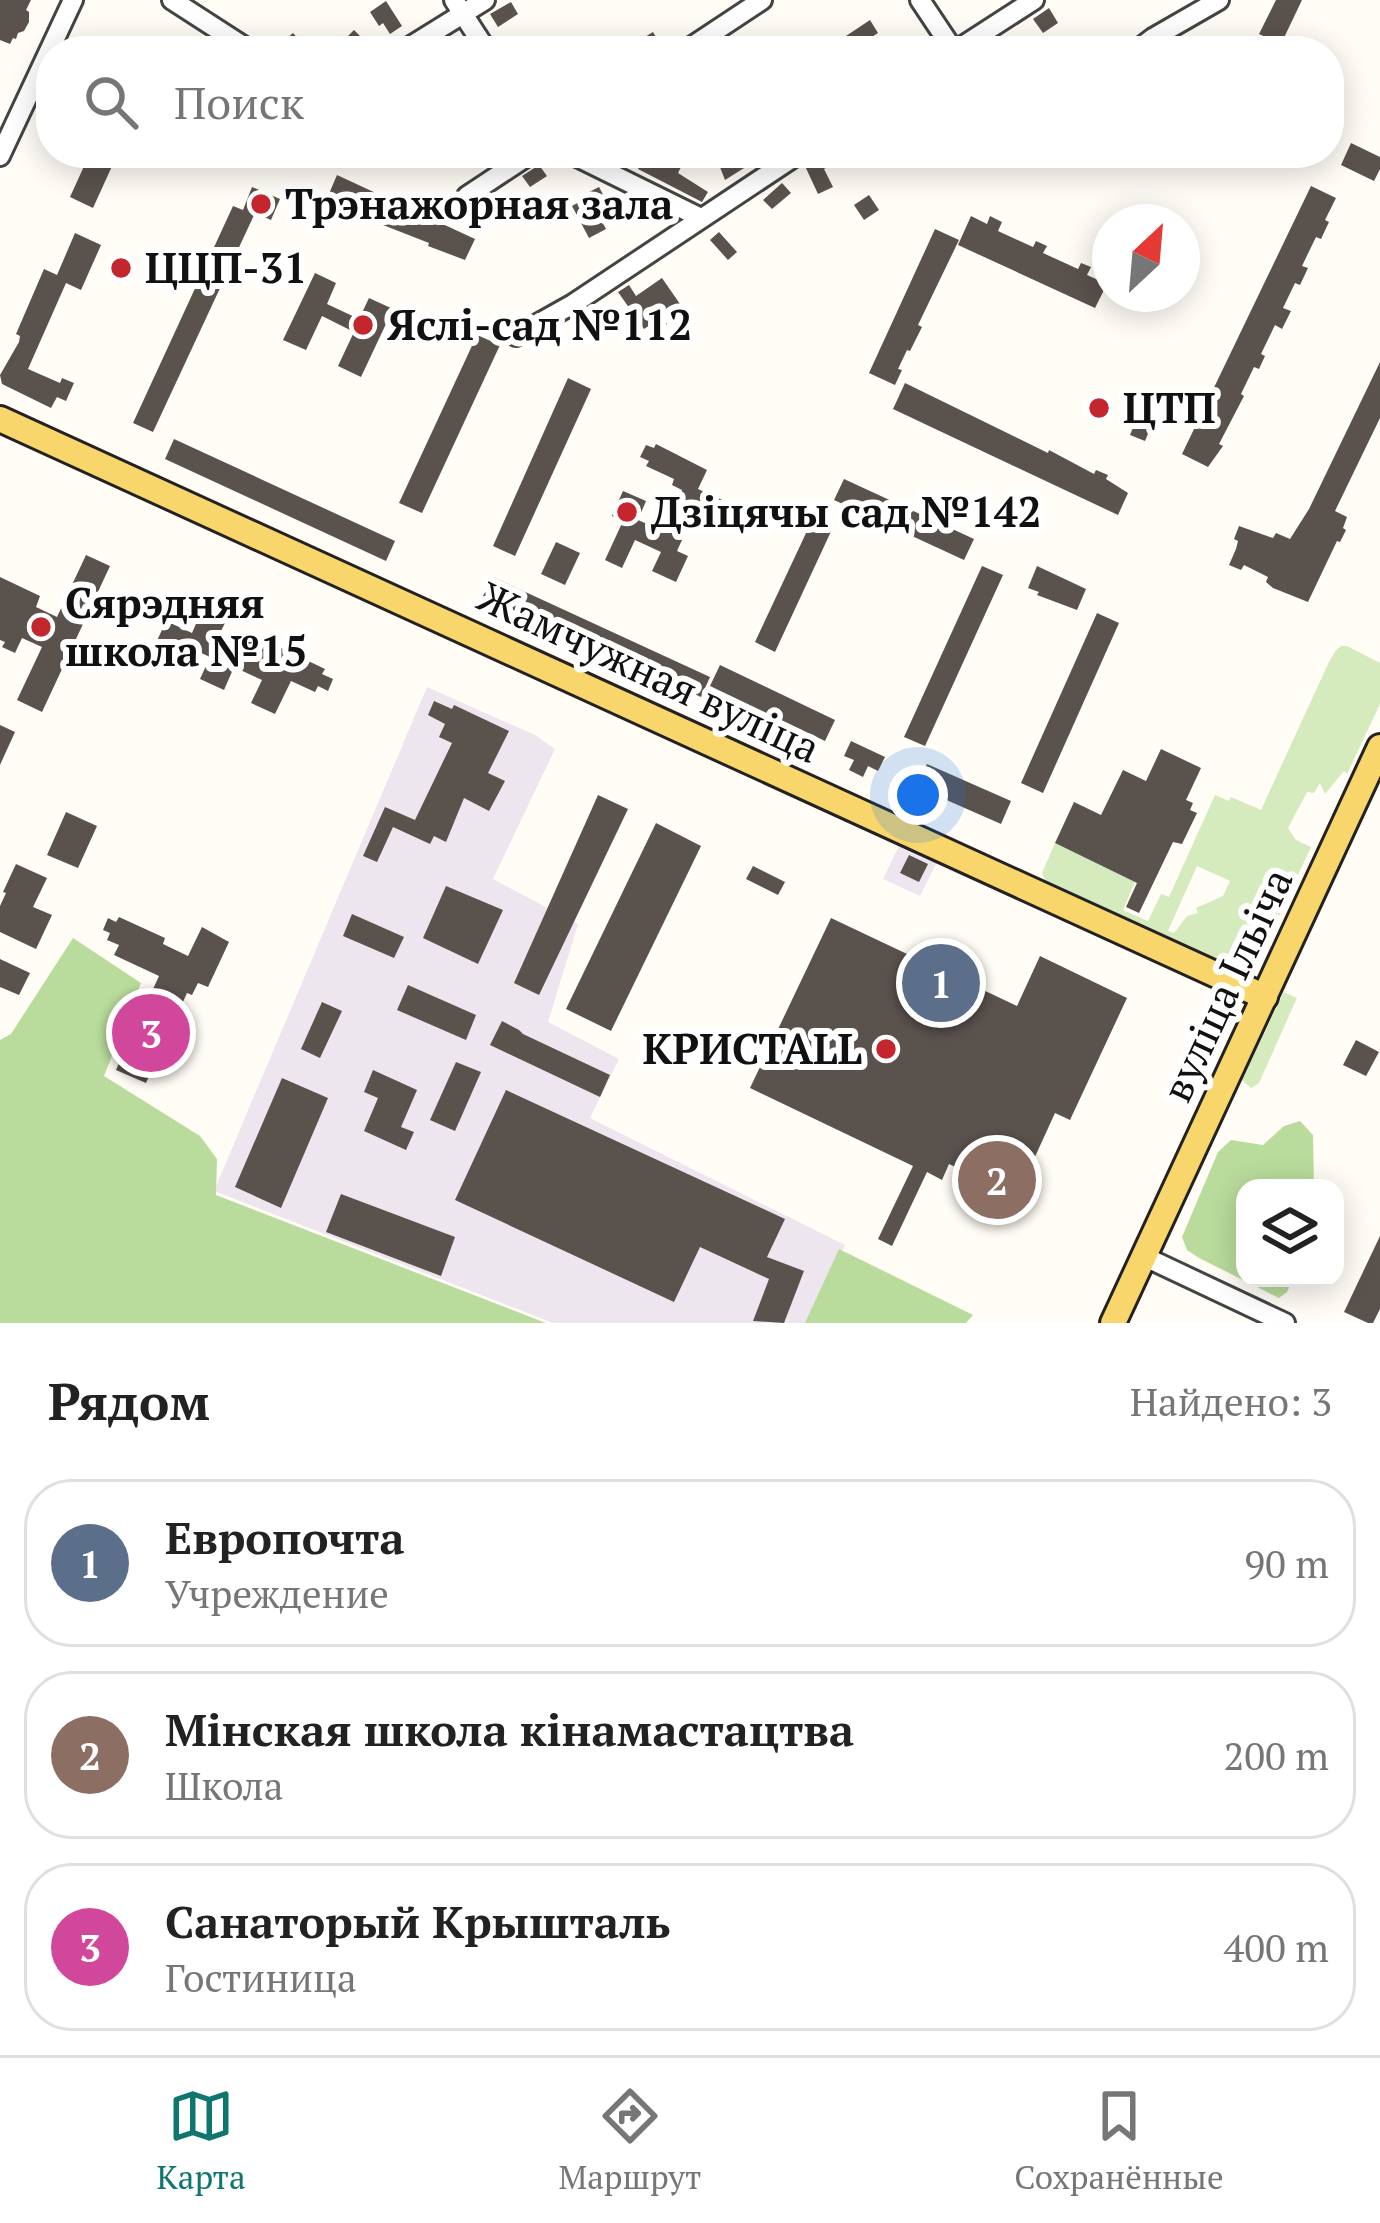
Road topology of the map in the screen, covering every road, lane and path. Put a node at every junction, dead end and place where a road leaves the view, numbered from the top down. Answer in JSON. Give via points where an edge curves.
{"nodes":[{"id":1,"x":73,"y":0,"type":"edge"},
{"id":2,"x":172,"y":0,"type":"edge"},
{"id":3,"x":485,"y":0,"type":"edge"},
{"id":4,"x":762,"y":0,"type":"edge"},
{"id":5,"x":920,"y":0,"type":"edge"},
{"id":6,"x":1034,"y":0,"type":"edge"},
{"id":7,"x":1219,"y":0,"type":"edge"},
{"id":8,"x":459,"y":7,"type":"edge"},
{"id":9,"x":56,"y":36,"type":"edge"},
{"id":10,"x":228,"y":36,"type":"edge"},
{"id":11,"x":422,"y":36,"type":"edge"},
{"id":12,"x":477,"y":36,"type":"edge"},
{"id":13,"x":708,"y":36,"type":"edge"},
{"id":14,"x":945,"y":36,"type":"edge"},
{"id":15,"x":978,"y":36,"type":"edge"},
{"id":16,"x":1156,"y":36,"type":"edge"},
{"id":17,"x":36,"y":79,"type":"edge"},
{"id":18,"x":0,"y":156,"type":"edge"},
{"id":19,"x":509,"y":168,"type":"edge"},
{"id":20,"x":599,"y":168,"type":"edge"},
{"id":21,"x":777,"y":168,"type":"edge"},
{"id":22,"x":467,"y":196,"type":"dead end"},
{"id":23,"x":701,"y":218,"type":"junction"},
{"id":24,"x":516,"y":336,"type":"dead end"},
{"id":25,"x":0,"y":418,"type":"edge"},
{"id":26,"x":1380,"y":747,"type":"edge"},
{"id":27,"x":1265,"y":997,"type":"junction"},
{"id":28,"x":1143,"y":1256,"type":"junction"},
{"id":29,"x":1113,"y":1323,"type":"edge"},
{"id":30,"x":1285,"y":1323,"type":"edge"}],
"edges":[{"from":1,"to":9,"type":"street"},
{"from":2,"to":10,"type":"street"},
{"from":3,"to":8,"type":"street"},
{"from":4,"to":13,"type":"street"},
{"from":5,"to":14,"type":"street"},
{"from":6,"to":15,"type":"street"},
{"from":7,"to":16,"type":"street"},
{"from":8,"to":11,"type":"street"},
{"from":8,"to":12,"type":"street"},
{"from":17,"to":18,"type":"street"},
{"from":19,"to":22,"type":"street"},
{"from":20,"to":23,"type":"street"},
{"from":21,"to":23,"type":"street"},
{"from":23,"to":24,"type":"street"},
{"from":25,"to":27,"type":"main road","name":"Жамчужная вуліца"},
{"from":26,"to":27,"type":"main road","name":"вуліца Ільіча"},
{"from":27,"to":28,"type":"main road","name":"вуліца Ільіча"},
{"from":28,"to":29,"type":"main road","name":"вуліца Ільіча"},
{"from":28,"to":30,"type":"street"}]}
